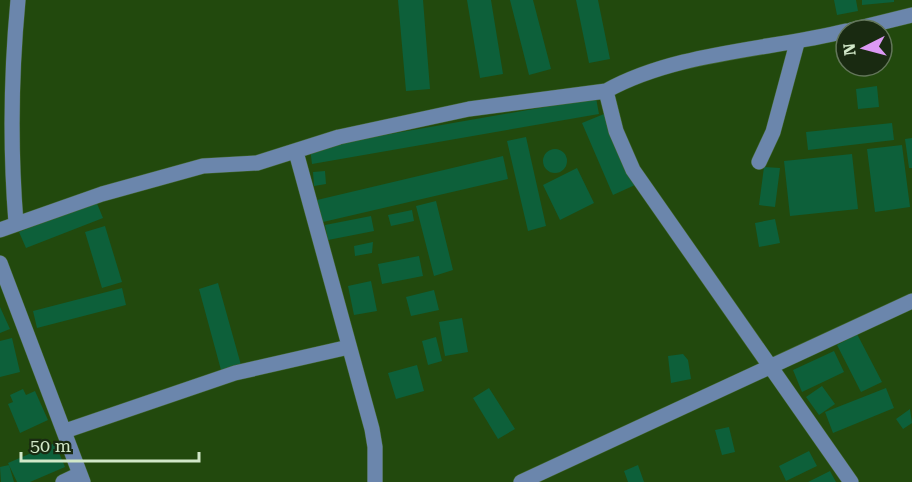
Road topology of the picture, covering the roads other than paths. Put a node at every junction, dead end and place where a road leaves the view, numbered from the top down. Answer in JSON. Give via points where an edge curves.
{"nodes":[{"id":1,"x":18,"y":0,"type":"edge"},
{"id":2,"x":912,"y":15,"type":"edge"},
{"id":3,"x":894,"y":19,"type":"edge"},
{"id":4,"x":834,"y":34,"type":"edge"},
{"id":5,"x":797,"y":43,"type":"junction"},
{"id":6,"x":606,"y":91,"type":"junction"},
{"id":7,"x":297,"y":152,"type":"junction"},
{"id":8,"x":759,"y":162,"type":"dead end"},
{"id":9,"x":16,"y":222,"type":"junction"},
{"id":10,"x":0,"y":230,"type":"edge"},
{"id":11,"x":0,"y":263,"type":"edge"},
{"id":12,"x":912,"y":300,"type":"edge"},
{"id":13,"x":349,"y":347,"type":"junction"},
{"id":14,"x":770,"y":368,"type":"junction"},
{"id":15,"x":65,"y":431,"type":"junction"},
{"id":16,"x":81,"y":478,"type":"edge"},
{"id":17,"x":63,"y":482,"type":"edge"},
{"id":18,"x":375,"y":482,"type":"edge"},
{"id":19,"x":521,"y":482,"type":"edge"},
{"id":20,"x":851,"y":482,"type":"edge"}],
"edges":[{"from":1,"to":9,"type":"street","via":[[12,108]]},
{"from":2,"to":3,"type":"street"},
{"from":4,"to":5,"type":"street"},
{"from":5,"to":6,"type":"street","via":[[687,62],[626,80]]},
{"from":5,"to":8,"type":"street","via":[[773,132]]},
{"from":6,"to":7,"type":"street","via":[[401,122]]},
{"from":6,"to":14,"type":"street","via":[[616,131],[633,170]]},
{"from":7,"to":9,"type":"street","via":[[257,163],[203,166]]},
{"from":7,"to":13,"type":"street"},
{"from":9,"to":10,"type":"street"},
{"from":11,"to":15,"type":"street"},
{"from":12,"to":14,"type":"street"},
{"from":13,"to":15,"type":"street","via":[[235,373]]},
{"from":13,"to":18,"type":"street","via":[[374,438]]},
{"from":14,"to":19,"type":"street"},
{"from":14,"to":20,"type":"street"},
{"from":15,"to":16,"type":"street"},
{"from":16,"to":17,"type":"street"}]}
